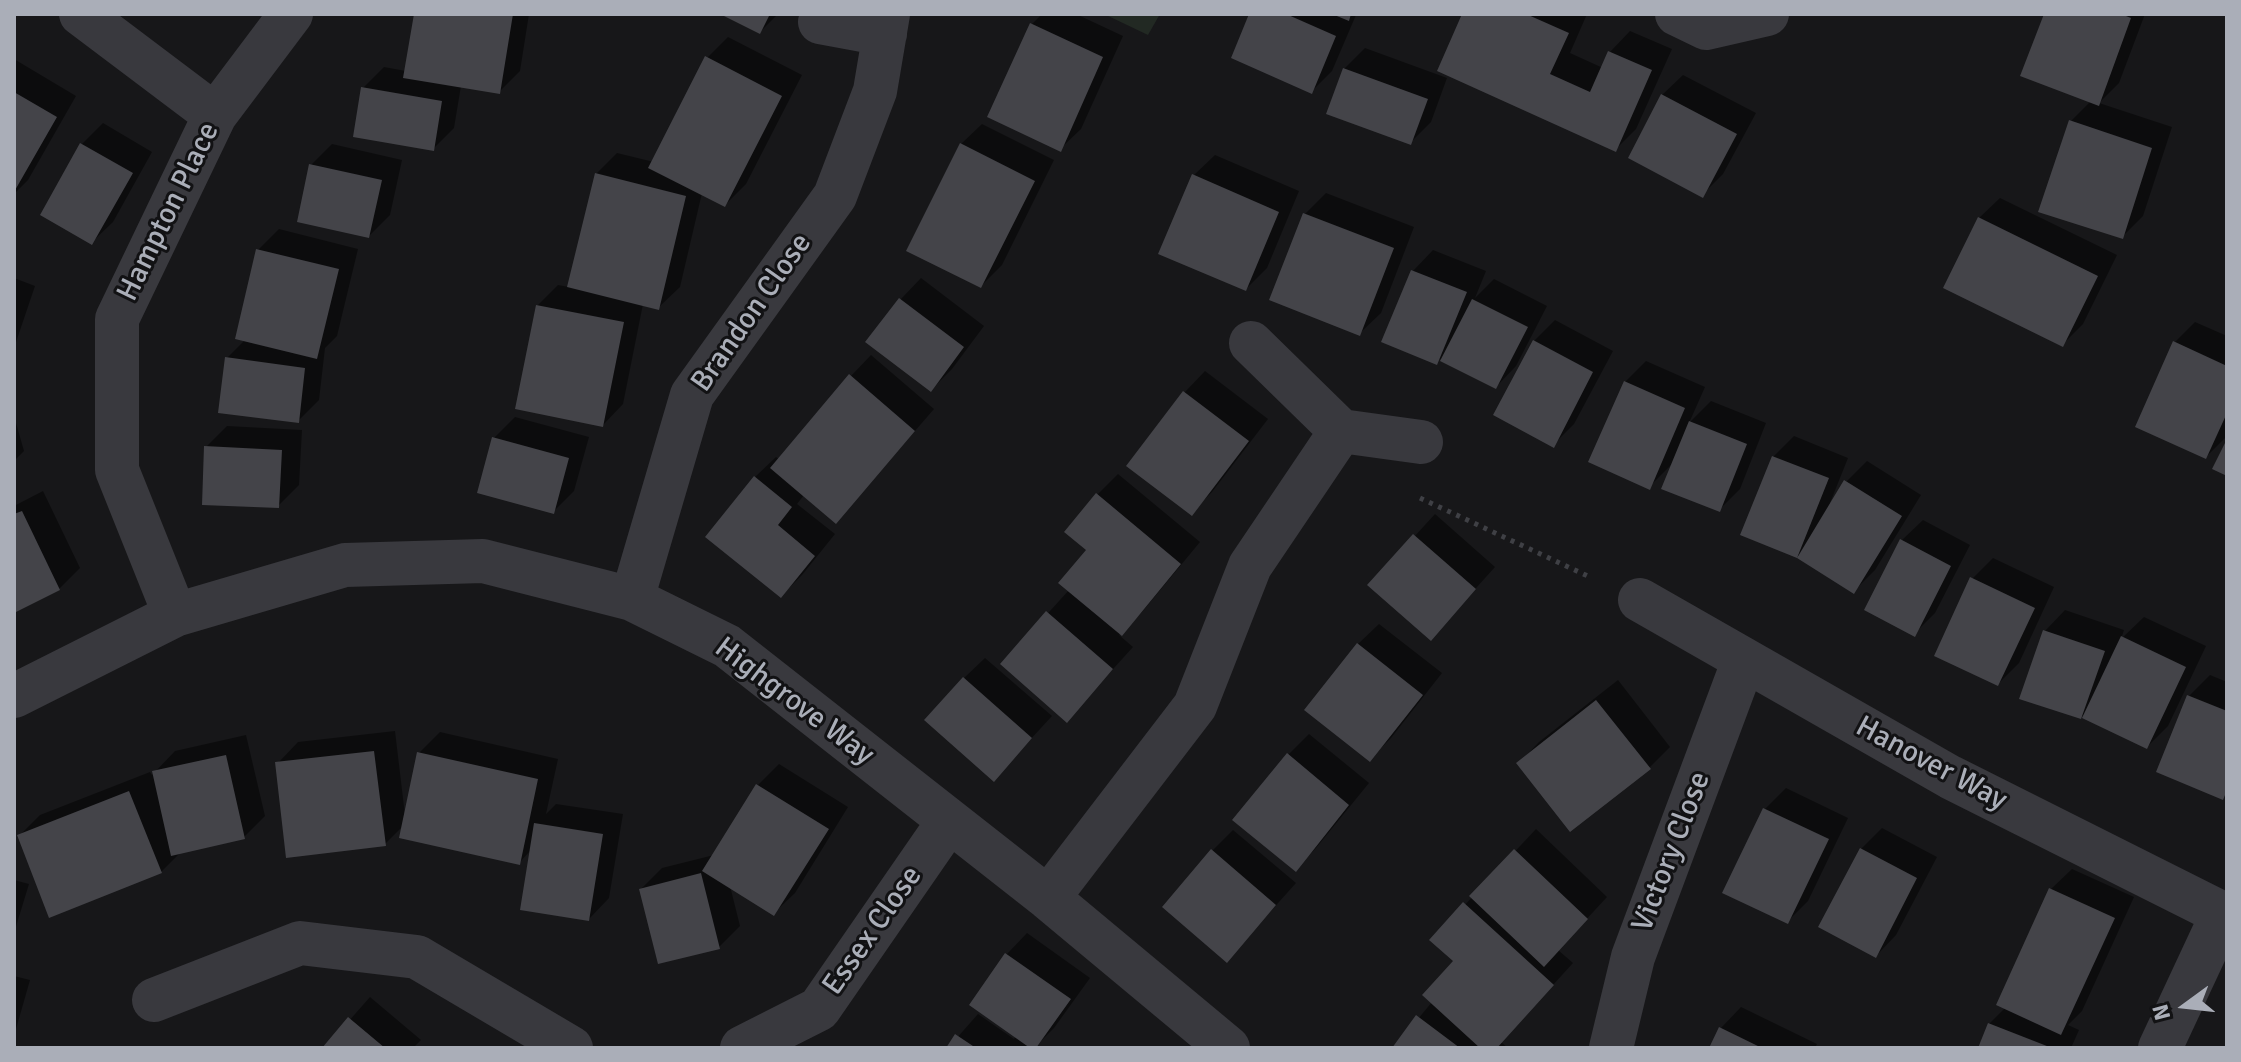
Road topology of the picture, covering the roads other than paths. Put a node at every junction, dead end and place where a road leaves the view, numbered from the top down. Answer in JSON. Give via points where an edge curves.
{"nodes":[{"id":1,"x":81,"y":14,"type":"edge"},
{"id":2,"x":291,"y":14,"type":"edge"},
{"id":3,"x":1677,"y":14,"type":"edge"},
{"id":4,"x":1767,"y":14,"type":"edge"},
{"id":5,"x":820,"y":22,"type":"dead end"},
{"id":6,"x":886,"y":24,"type":"edge"},
{"id":7,"x":215,"y":115,"type":"junction"},
{"id":8,"x":1251,"y":343,"type":"dead end"},
{"id":9,"x":1341,"y":431,"type":"junction"},
{"id":10,"x":1421,"y":442,"type":"dead end"},
{"id":11,"x":632,"y":599,"type":"junction"},
{"id":12,"x":1640,"y":600,"type":"road end"},
{"id":13,"x":175,"y":615,"type":"junction"},
{"id":14,"x":1744,"y":660,"type":"junction"},
{"id":15,"x":14,"y":696,"type":"edge"},
{"id":16,"x":949,"y":821,"type":"junction"},
{"id":17,"x":1048,"y":898,"type":"junction"},
{"id":18,"x":2225,"y":914,"type":"edge"},
{"id":19,"x":154,"y":1000,"type":"dead end"},
{"id":20,"x":571,"y":1048,"type":"edge"},
{"id":21,"x":742,"y":1048,"type":"edge"},
{"id":22,"x":1228,"y":1048,"type":"edge"},
{"id":23,"x":1611,"y":1048,"type":"edge"},
{"id":24,"x":2160,"y":1048,"type":"edge"}],
"edges":[{"from":1,"to":7,"type":"street"},
{"from":2,"to":7,"type":"street","name":"Hampton Place"},
{"from":3,"to":4,"type":"street","via":[[1706,28]]},
{"from":5,"to":6,"type":"street","name":"Brandon Close"},
{"from":6,"to":11,"type":"street","name":"Brandon Close","via":[[875,91],[835,196],[692,395]]},
{"from":7,"to":13,"type":"street","name":"Hampton Place","via":[[117,319],[117,470]]},
{"from":8,"to":9,"type":"street"},
{"from":9,"to":10,"type":"street"},
{"from":9,"to":17,"type":"street","via":[[1250,566],[1195,706]]},
{"from":11,"to":13,"type":"street","name":"Highgrove Way","via":[[483,561],[345,565]]},
{"from":11,"to":16,"type":"street","name":"Highgrove Way","via":[[727,646]]},
{"from":12,"to":14,"type":"street","name":"Hanover Way"},
{"from":13,"to":15,"type":"street","name":"Highgrove Way"},
{"from":14,"to":18,"type":"street","name":"Hanover Way","via":[[1950,777]]},
{"from":14,"to":23,"type":"street","name":"Victory Close","via":[[1633,957]]},
{"from":16,"to":17,"type":"street","name":"Highgrove Way"},
{"from":16,"to":21,"type":"street","name":"Essex Close","via":[[819,1009]]},
{"from":17,"to":22,"type":"street","name":"Highgrove Way"},
{"from":18,"to":24,"type":"street"},
{"from":19,"to":20,"type":"street","via":[[300,943],[417,957]]}]}
